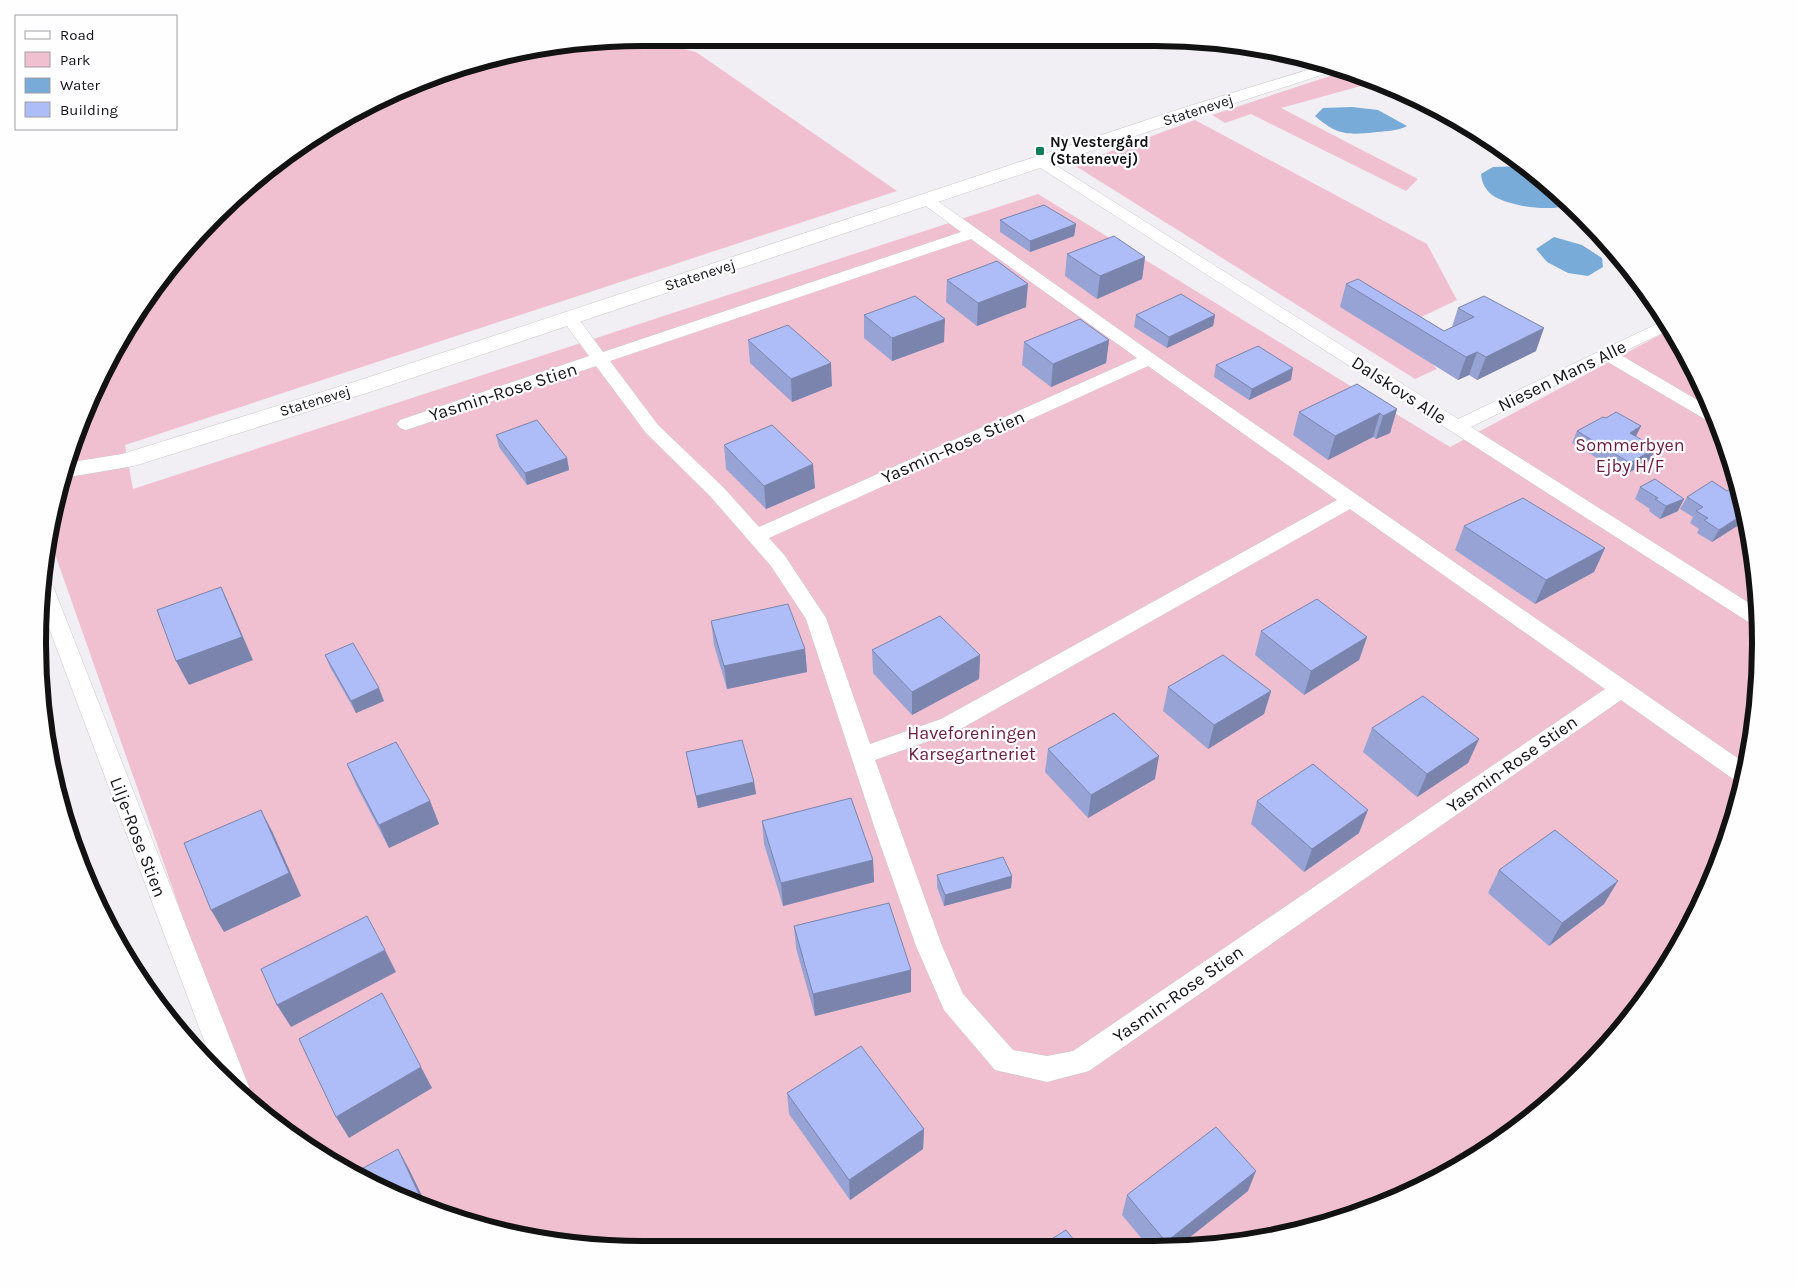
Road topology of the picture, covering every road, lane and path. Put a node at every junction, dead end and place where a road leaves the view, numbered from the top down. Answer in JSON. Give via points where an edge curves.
{"nodes":[{"id":1,"x":1322,"y":71,"type":"edge"},
{"id":2,"x":1041,"y":162,"type":"junction"},
{"id":3,"x":927,"y":200,"type":"junction"},
{"id":4,"x":972,"y":233,"type":"junction"},
{"id":5,"x":569,"y":318,"type":"junction"},
{"id":6,"x":1661,"y":328,"type":"edge"},
{"id":7,"x":1608,"y":354,"type":"junction"},
{"id":8,"x":600,"y":359,"type":"junction"},
{"id":9,"x":1150,"y":359,"type":"junction"},
{"id":10,"x":1704,"y":411,"type":"edge"},
{"id":11,"x":406,"y":424,"type":"dead end"},
{"id":12,"x":1457,"y":427,"type":"junction"},
{"id":13,"x":73,"y":470,"type":"edge"},
{"id":14,"x":1351,"y":500,"type":"junction"},
{"id":15,"x":756,"y":536,"type":"junction"},
{"id":16,"x":48,"y":600,"type":"edge"},
{"id":17,"x":1750,"y":614,"type":"edge"},
{"id":18,"x":1621,"y":689,"type":"junction"},
{"id":19,"x":863,"y":755,"type":"junction"},
{"id":20,"x":1738,"y":770,"type":"edge"},
{"id":21,"x":230,"y":1075,"type":"edge"}],
"edges":[{"from":1,"to":2,"type":"street","name":"Statenevej"},
{"from":2,"to":3,"type":"street","name":"Statenevej"},
{"from":2,"to":12,"type":"lane","name":"Dalskovs Alle"},
{"from":3,"to":4,"type":"lane"},
{"from":3,"to":5,"type":"street","name":"Statenevej"},
{"from":4,"to":8,"type":"lane","name":"Yasmin-Rose Stien"},
{"from":4,"to":9,"type":"lane"},
{"from":5,"to":8,"type":"lane","name":"Yasmin-Rose Stien"},
{"from":5,"to":13,"type":"street","name":"Statenevej","via":[[124,461]]},
{"from":6,"to":7,"type":"lane","name":"Niesen Mans Alle"},
{"from":7,"to":10,"type":"lane"},
{"from":7,"to":12,"type":"lane","name":"Niesen Mans Alle"},
{"from":8,"to":11,"type":"lane","name":"Yasmin-Rose Stien"},
{"from":8,"to":15,"type":"lane","name":"Yasmin-Rose Stien","via":[[652,428]]},
{"from":9,"to":14,"type":"lane"},
{"from":9,"to":15,"type":"lane","name":"Yasmin-Rose Stien"},
{"from":12,"to":17,"type":"lane","name":"Dalskovs Alle"},
{"from":14,"to":18,"type":"lane"},
{"from":14,"to":19,"type":"lane","via":[[949,725]]},
{"from":15,"to":19,"type":"lane","name":"Yasmin-Rose Stien","via":[[778,561],[816,618]]},
{"from":16,"to":21,"type":"lane","name":"Lilje-Rose Stien"},
{"from":18,"to":19,"type":"lane","name":"Yasmin-Rose Stien","via":[[1079,1062],[1047,1070],[1005,1061],[953,1002],[929,946]]},
{"from":18,"to":20,"type":"lane"}]}
